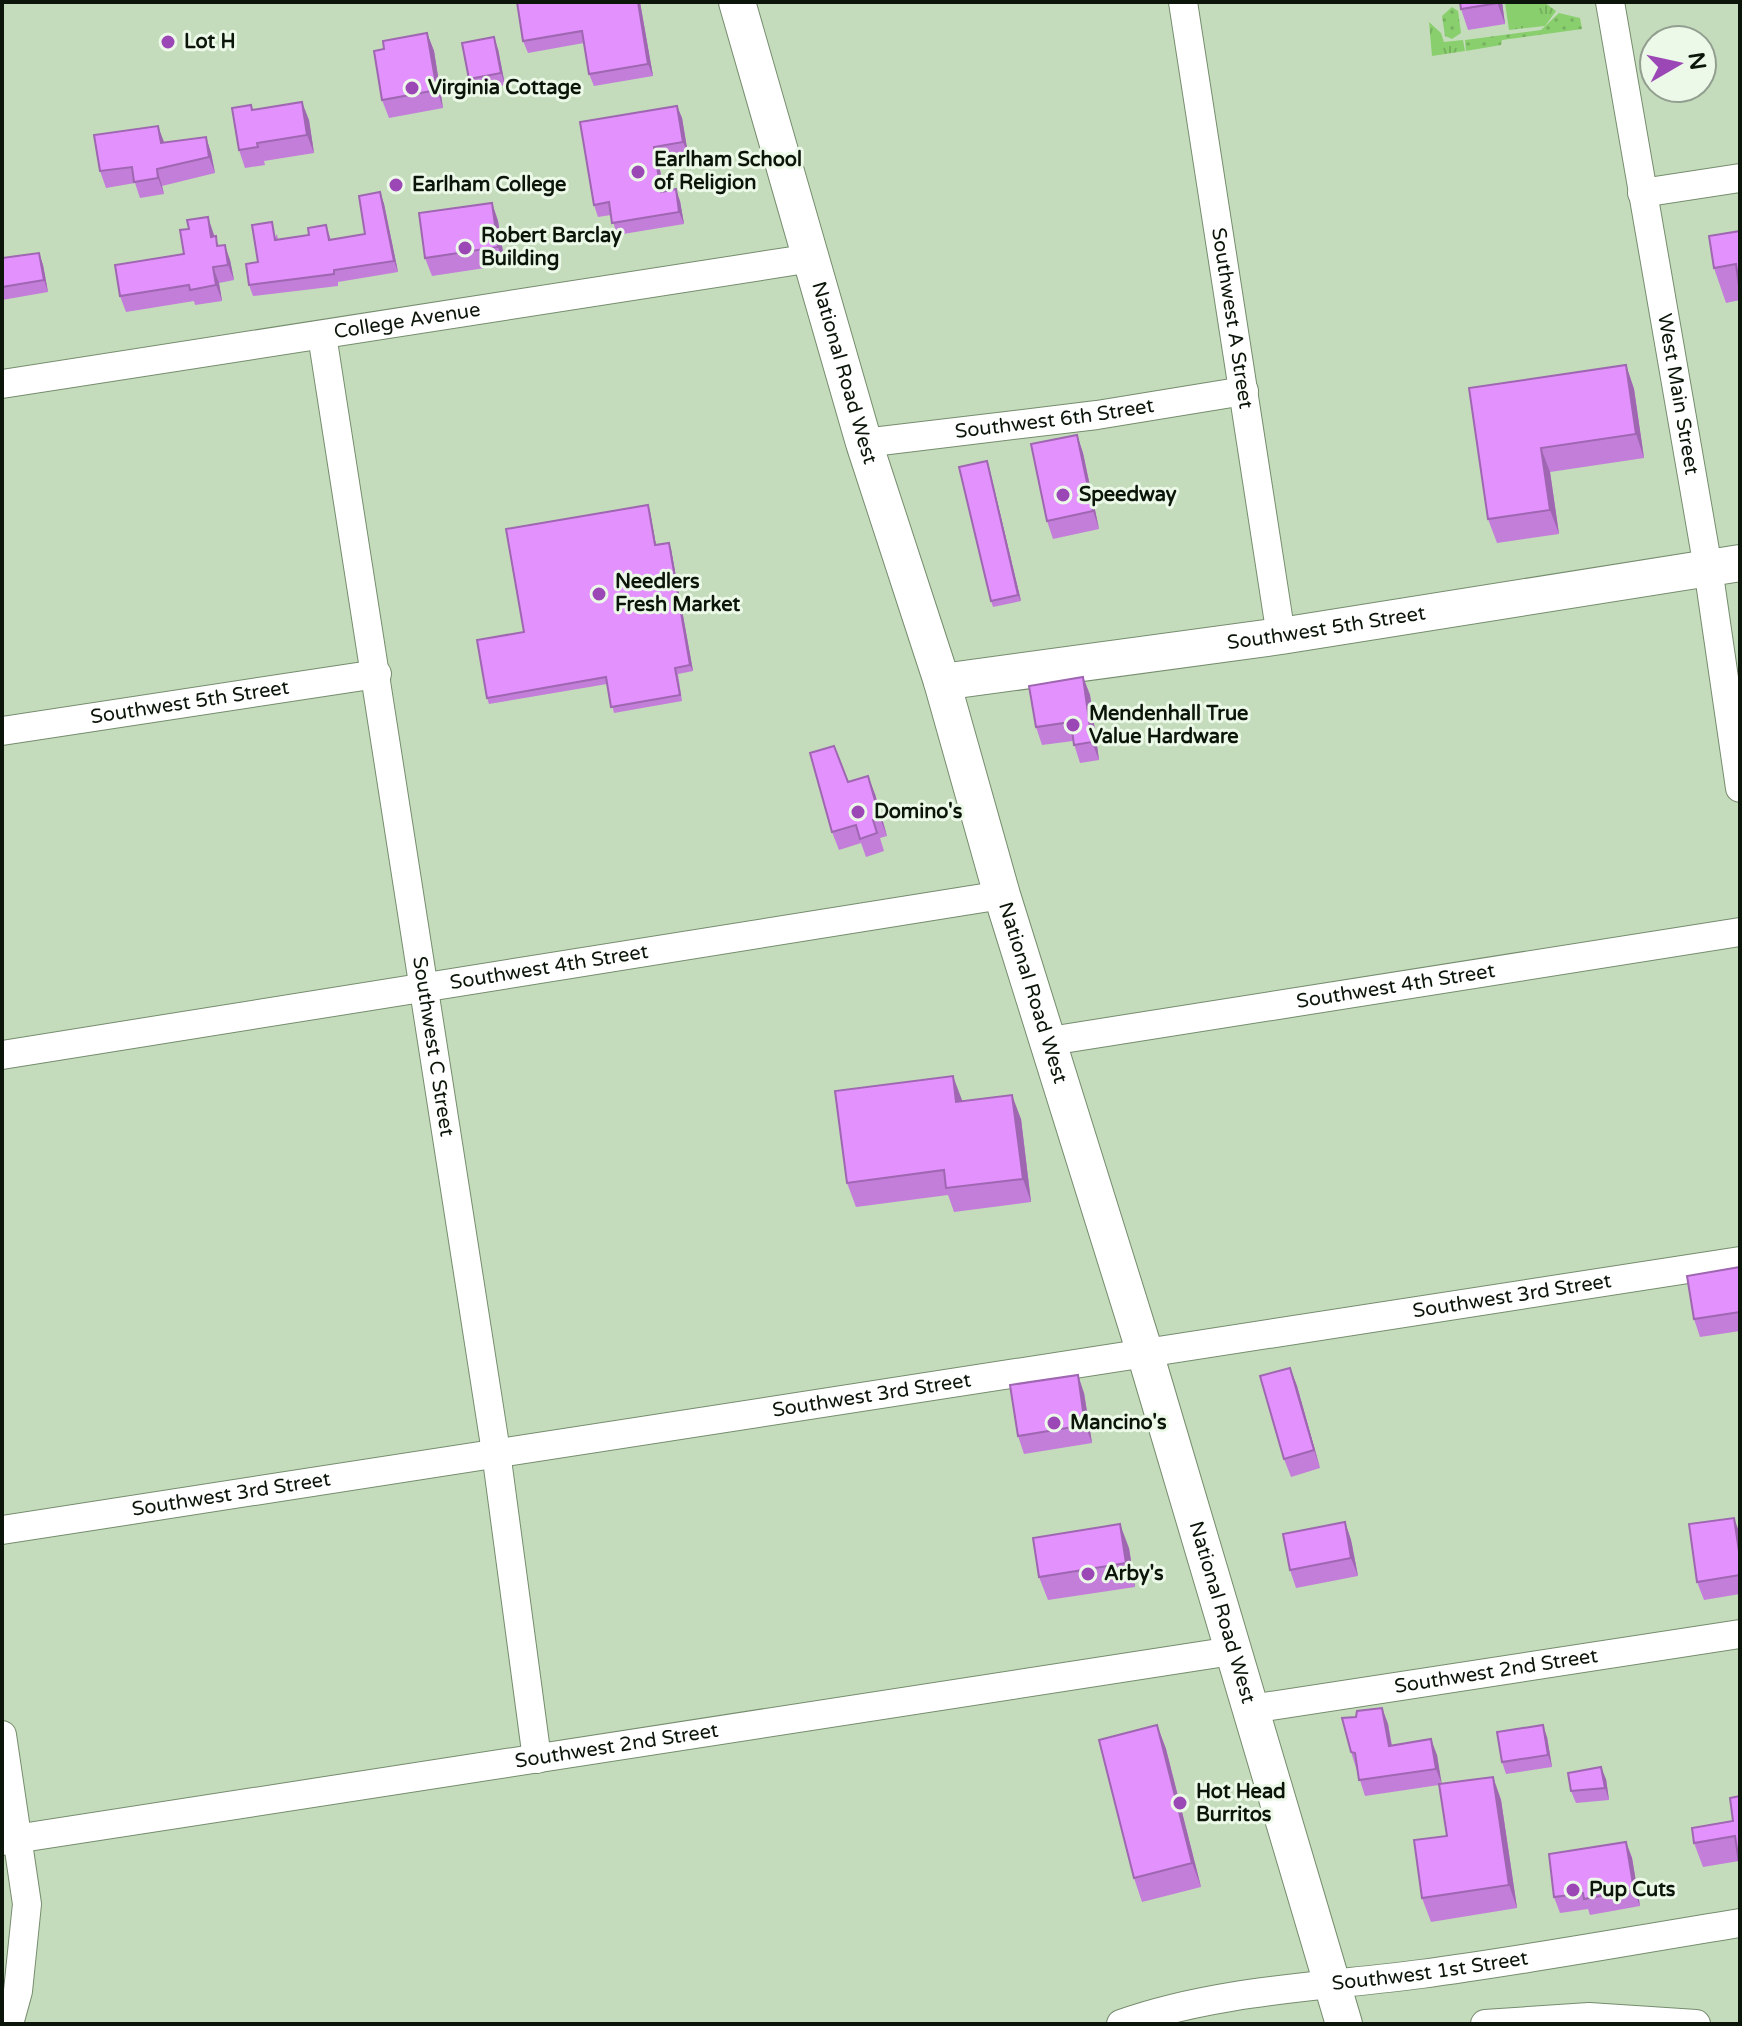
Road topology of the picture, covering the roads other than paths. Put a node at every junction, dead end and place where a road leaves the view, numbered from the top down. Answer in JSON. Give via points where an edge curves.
{"nodes":[{"id":1,"x":737,"y":2,"type":"edge"},
{"id":2,"x":1183,"y":2,"type":"edge"},
{"id":3,"x":1610,"y":2,"type":"edge"},
{"id":4,"x":1740,"y":178,"type":"edge"},
{"id":5,"x":1642,"y":193,"type":"junction"},
{"id":6,"x":812,"y":258,"type":"junction"},
{"id":7,"x":322,"y":335,"type":"junction"},
{"id":8,"x":2,"y":384,"type":"edge"},
{"id":9,"x":1244,"y":391,"type":"junction"},
{"id":10,"x":864,"y":443,"type":"junction"},
{"id":11,"x":1724,"y":566,"type":"edge"},
{"id":12,"x":1281,"y":636,"type":"junction"},
{"id":13,"x":377,"y":674,"type":"junction"},
{"id":14,"x":942,"y":682,"type":"junction"},
{"id":15,"x":2,"y":731,"type":"edge"},
{"id":16,"x":1740,"y":788,"type":"edge"},
{"id":17,"x":1002,"y":895,"type":"junction"},
{"id":18,"x":1740,"y":932,"type":"edge"},
{"id":19,"x":425,"y":988,"type":"junction"},
{"id":20,"x":1050,"y":1041,"type":"junction"},
{"id":21,"x":2,"y":1055,"type":"edge"},
{"id":22,"x":1740,"y":1261,"type":"edge"},
{"id":23,"x":1145,"y":1353,"type":"junction"},
{"id":24,"x":496,"y":1452,"type":"junction"},
{"id":25,"x":2,"y":1530,"type":"edge"},
{"id":26,"x":1740,"y":1634,"type":"edge"},
{"id":27,"x":1232,"y":1651,"type":"junction"},
{"id":28,"x":1251,"y":1709,"type":"junction"},
{"id":29,"x":2,"y":1735,"type":"edge"},
{"id":30,"x":537,"y":1759,"type":"junction"},
{"id":31,"x":9,"y":1840,"type":"edge"},
{"id":32,"x":1740,"y":1923,"type":"edge"},
{"id":33,"x":1330,"y":1984,"type":"junction"},
{"id":34,"x":9,"y":2024,"type":"edge"},
{"id":35,"x":1121,"y":2024,"type":"edge"},
{"id":36,"x":1344,"y":2024,"type":"edge"},
{"id":37,"x":1485,"y":2024,"type":"edge"},
{"id":38,"x":1696,"y":2024,"type":"edge"}],
"edges":[{"from":1,"to":6,"type":"main road","name":"National Road West"},
{"from":2,"to":9,"type":"street","name":"Southwest A Street"},
{"from":3,"to":5,"type":"street","name":"West Main Street"},
{"from":4,"to":5,"type":"street"},
{"from":5,"to":11,"type":"street","name":"West Main Street"},
{"from":6,"to":7,"type":"street","name":"College Avenue"},
{"from":6,"to":10,"type":"main road","name":"National Road West"},
{"from":7,"to":8,"type":"street","name":"College Avenue"},
{"from":7,"to":13,"type":"street","name":"Southwest C Street"},
{"from":9,"to":10,"type":"street","name":"Southwest 6th Street"},
{"from":9,"to":12,"type":"street","name":"Southwest A Street"},
{"from":10,"to":14,"type":"main road","name":"National Road West"},
{"from":11,"to":12,"type":"main road","name":"Southwest 5th Street"},
{"from":11,"to":16,"type":"street","name":"West Main Street"},
{"from":12,"to":14,"type":"main road","name":"Southwest 5th Street"},
{"from":13,"to":15,"type":"street","name":"Southwest 5th Street"},
{"from":13,"to":19,"type":"street","name":"Southwest C Street"},
{"from":14,"to":17,"type":"main road","name":"National Road West"},
{"from":17,"to":19,"type":"street","name":"Southwest 4th Street"},
{"from":17,"to":20,"type":"main road","name":"National Road West"},
{"from":18,"to":20,"type":"street","name":"Southwest 4th Street"},
{"from":19,"to":21,"type":"street","name":"Southwest 4th Street"},
{"from":19,"to":24,"type":"street","name":"Southwest C Street"},
{"from":20,"to":23,"type":"main road","name":"National Road West"},
{"from":22,"to":23,"type":"street","name":"Southwest 3rd Street"},
{"from":23,"to":24,"type":"street","name":"Southwest 3rd Street"},
{"from":23,"to":27,"type":"main road","name":"National Road West"},
{"from":24,"to":25,"type":"street","name":"Southwest 3rd Street"},
{"from":24,"to":30,"type":"street","name":"Southwest C Street"},
{"from":26,"to":28,"type":"street","name":"Southwest 2nd Street"},
{"from":27,"to":28,"type":"main road","name":"National Road West"},
{"from":27,"to":30,"type":"street","name":"Southwest 2nd Street"},
{"from":28,"to":33,"type":"main road","name":"National Road West"},
{"from":29,"to":31,"type":"street"},
{"from":30,"to":31,"type":"street","name":"Southwest 2nd Street"},
{"from":31,"to":34,"type":"street","via":[[26,1894],[26,1927]]},
{"from":32,"to":33,"type":"street","name":"Southwest 1st Street"},
{"from":33,"to":35,"type":"street","name":"Southwest 1st Street","via":[[1165,2010]]},
{"from":33,"to":36,"type":"main road","name":"National Road West"},
{"from":37,"to":38,"type":"street","via":[[1589,2017]]}]}
